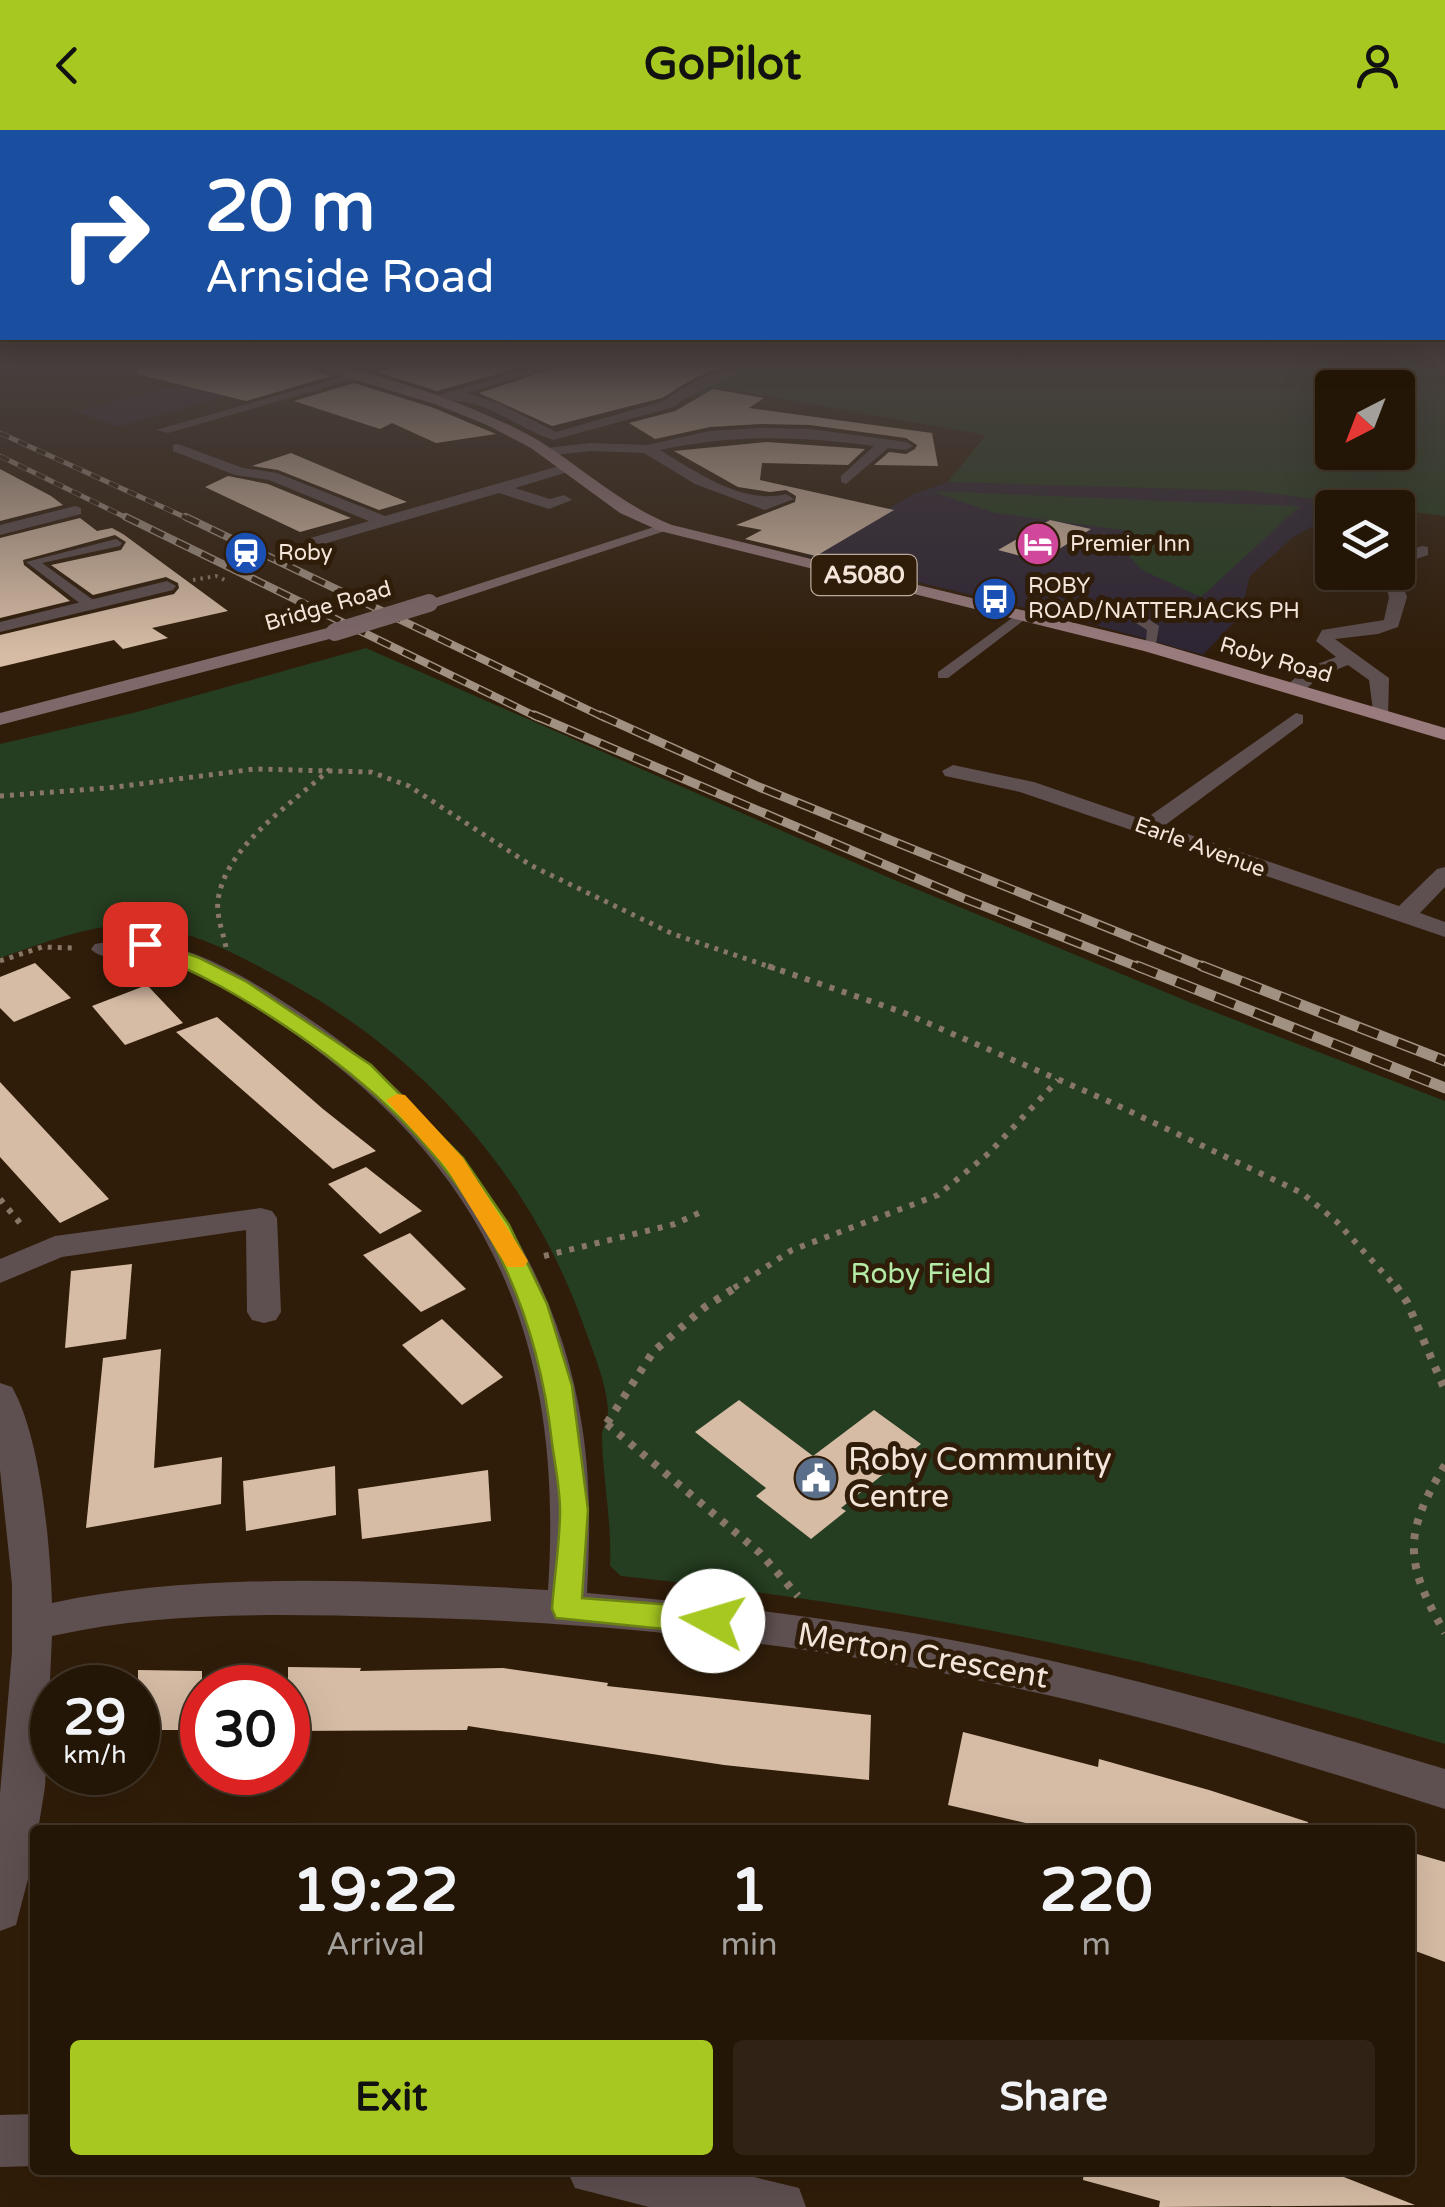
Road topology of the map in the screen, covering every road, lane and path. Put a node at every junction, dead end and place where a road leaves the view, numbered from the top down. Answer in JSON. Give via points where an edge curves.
{"nodes":[{"id":1,"x":209,"y":460,"type":"edge"},
{"id":2,"x":561,"y":460,"type":"edge"},
{"id":3,"x":666,"y":460,"type":"edge"},
{"id":4,"x":867,"y":460,"type":"edge"},
{"id":5,"x":523,"y":463,"type":"dead end"},
{"id":6,"x":566,"y":468,"type":"junction"},
{"id":7,"x":846,"y":479,"type":"dead end"},
{"id":8,"x":517,"y":480,"type":"junction"},
{"id":9,"x":497,"y":487,"type":"junction"},
{"id":10,"x":786,"y":499,"type":"dead end"},
{"id":11,"x":564,"y":500,"type":"dead end"},
{"id":12,"x":75,"y":511,"type":"dead end"},
{"id":13,"x":384,"y":521,"type":"junction"},
{"id":14,"x":666,"y":528,"type":"junction"},
{"id":15,"x":0,"y":530,"type":"edge"},
{"id":16,"x":313,"y":542,"type":"dead end"},
{"id":17,"x":116,"y":543,"type":"dead end"},
{"id":18,"x":1422,"y":551,"type":"dead end"},
{"id":19,"x":1415,"y":554,"type":"edge"},
{"id":20,"x":167,"y":586,"type":"dead end"},
{"id":21,"x":1396,"y":590,"type":"edge"},
{"id":22,"x":91,"y":605,"type":"junction"},
{"id":23,"x":1124,"y":609,"type":"dead end"},
{"id":24,"x":1023,"y":614,"type":"junction"},
{"id":25,"x":0,"y":626,"type":"edge"},
{"id":26,"x":1150,"y":647,"type":"junction"},
{"id":27,"x":1347,"y":659,"type":"junction"},
{"id":28,"x":943,"y":675,"type":"dead end"},
{"id":29,"x":1294,"y":690,"type":"junction"},
{"id":30,"x":1380,"y":714,"type":"junction"},
{"id":31,"x":0,"y":719,"type":"edge"},
{"id":32,"x":1296,"y":719,"type":"dead end"},
{"id":33,"x":1445,"y":734,"type":"edge"},
{"id":34,"x":331,"y":768,"type":"junction"},
{"id":35,"x":952,"y":771,"type":"dead end"},
{"id":36,"x":0,"y":796,"type":"edge"},
{"id":37,"x":1147,"y":828,"type":"junction"},
{"id":38,"x":1445,"y":874,"type":"edge"},
{"id":39,"x":1404,"y":915,"type":"junction"},
{"id":40,"x":1445,"y":930,"type":"edge"},
{"id":41,"x":104,"y":949,"type":"joint"},
{"id":42,"x":0,"y":961,"type":"edge"},
{"id":43,"x":210,"y":971,"type":"junction"},
{"id":44,"x":1058,"y":1080,"type":"junction"},
{"id":45,"x":701,"y":1212,"type":"dead end"},
{"id":46,"x":517,"y":1263,"type":"junction"},
{"id":47,"x":0,"y":1272,"type":"edge"},
{"id":48,"x":264,"y":1312,"type":"dead end"},
{"id":49,"x":559,"y":1386,"type":"junction"},
{"id":50,"x":1445,"y":1390,"type":"edge"},
{"id":51,"x":0,"y":1396,"type":"edge"},
{"id":52,"x":607,"y":1424,"type":"junction"},
{"id":53,"x":1445,"y":1466,"type":"edge"},
{"id":54,"x":567,"y":1609,"type":"junction"},
{"id":55,"x":30,"y":1624,"type":"junction"},
{"id":56,"x":1445,"y":1633,"type":"edge"},
{"id":57,"x":838,"y":1638,"type":"junction"},
{"id":58,"x":1445,"y":1789,"type":"edge"},
{"id":59,"x":0,"y":1909,"type":"edge"},
{"id":60,"x":30,"y":2140,"type":"edge"},
{"id":61,"x":0,"y":2141,"type":"edge"},
{"id":62,"x":617,"y":2175,"type":"edge"},
{"id":63,"x":780,"y":2207,"type":"edge"}],
"edges":[{"from":1,"to":13,"type":"street","via":[[272,476]]},
{"from":2,"to":6,"type":"main road","name":"Roby Road","number":"A5080"},
{"from":3,"to":10,"type":"street","via":[[764,505]]},
{"from":4,"to":7,"type":"street"},
{"from":5,"to":8,"type":"street"},
{"from":6,"to":8,"type":"street"},
{"from":6,"to":14,"type":"main road","name":"Roby Road","number":"A5080","via":[[634,515]]},
{"from":8,"to":9,"type":"street"},
{"from":9,"to":11,"type":"street","via":[[549,504]]},
{"from":9,"to":13,"type":"street"},
{"from":12,"to":15,"type":"street"},
{"from":13,"to":16,"type":"street"},
{"from":14,"to":24,"type":"main road","name":"Roby Road","number":"A5080"},
{"from":14,"to":31,"type":"street","name":"Bridge Road","bridge":true,"via":[[335,632]]},
{"from":17,"to":22,"type":"lane","via":[[32,562]]},
{"from":18,"to":19,"type":"street"},
{"from":20,"to":22,"type":"street"},
{"from":21,"to":27,"type":"street","via":[[1392,623],[1329,634],[1325,641]]},
{"from":22,"to":25,"type":"street"},
{"from":23,"to":26,"type":"lane","via":[[1154,629]]},
{"from":24,"to":26,"type":"main road","name":"Roby Road","number":"A5080"},
{"from":24,"to":28,"type":"lane"},
{"from":26,"to":29,"type":"main road","name":"Roby Road","number":"A5080"},
{"from":27,"to":29,"type":"street","via":[[1314,672]]},
{"from":27,"to":30,"type":"street","via":[[1379,678]]},
{"from":29,"to":30,"type":"main road","name":"Roby Road","number":"A5080"},
{"from":30,"to":33,"type":"main road","name":"Roby Road","number":"A5080"},
{"from":32,"to":37,"type":"street"},
{"from":34,"to":36,"type":"path","via":[[217,772]]},
{"from":34,"to":43,"type":"path","via":[[256,839],[222,884],[217,902],[228,961]]},
{"from":34,"to":44,"type":"path","via":[[372,772],[409,786],[532,866],[673,934],[902,1012]]},
{"from":35,"to":37,"type":"street","name":"Earle Avenue","via":[[1026,786]]},
{"from":37,"to":39,"type":"street","name":"Earle Avenue"},
{"from":38,"to":39,"type":"street"},
{"from":39,"to":40,"type":"street","name":"Earle Avenue"},
{"from":41,"to":42,"type":"path","via":[[42,947]]},
{"from":41,"to":43,"type":"street","via":[[145,944]]},
{"from":43,"to":46,"type":"street","via":[[299,1023],[396,1098],[455,1163]]},
{"from":44,"to":50,"type":"path","via":[[1302,1193],[1388,1275],[1407,1302]]},
{"from":44,"to":52,"type":"path","via":[[938,1195],[792,1250],[705,1307],[653,1352]]},
{"from":45,"to":46,"type":"path"},
{"from":46,"to":49,"type":"street"},
{"from":47,"to":48,"type":"street","via":[[55,1247],[262,1218]]},
{"from":49,"to":52,"type":"path"},
{"from":49,"to":54,"type":"street","via":[[574,1510]]},
{"from":51,"to":55,"type":"street","via":[[24,1502]]},
{"from":52,"to":57,"type":"path","via":[[760,1552]]},
{"from":53,"to":56,"type":"path","via":[[1418,1509],[1414,1530],[1422,1589]]},
{"from":54,"to":55,"type":"street","name":"Merton Crescent","via":[[424,1600],[143,1602]]},
{"from":54,"to":57,"type":"street","name":"Merton Crescent"},
{"from":55,"to":59,"type":"street","via":[[27,1742]]},
{"from":57,"to":58,"type":"street","name":"Merton Crescent","via":[[1133,1699]]},
{"from":60,"to":61,"type":"street"},
{"from":62,"to":63,"type":"street"}]}
